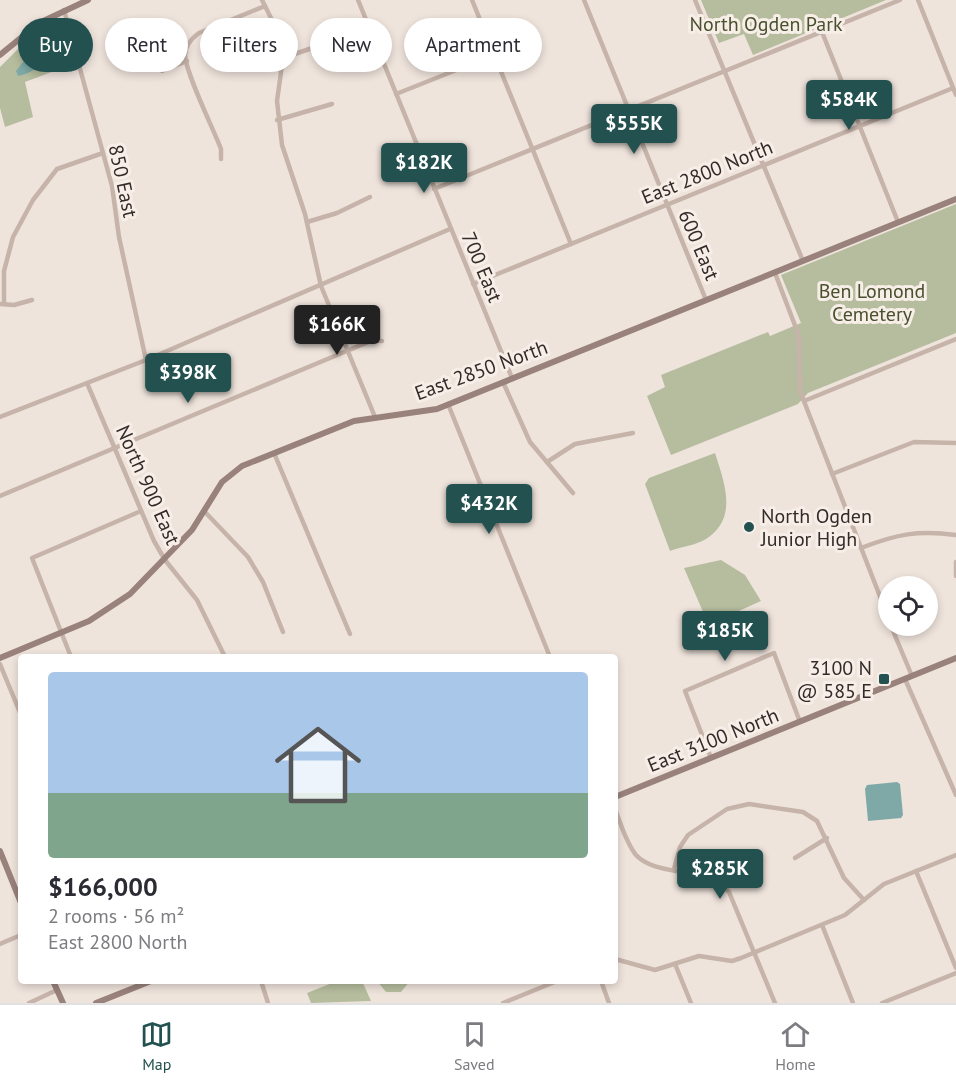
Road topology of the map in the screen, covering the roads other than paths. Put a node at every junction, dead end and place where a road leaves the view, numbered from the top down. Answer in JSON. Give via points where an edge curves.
{"nodes":[{"id":1,"x":88,"y":0,"type":"edge"},
{"id":2,"x":262,"y":0,"type":"edge"},
{"id":3,"x":358,"y":0,"type":"edge"},
{"id":4,"x":472,"y":0,"type":"edge"},
{"id":5,"x":584,"y":0,"type":"edge"},
{"id":6,"x":695,"y":0,"type":"edge"},
{"id":7,"x":900,"y":0,"type":"edge"},
{"id":8,"x":918,"y":0,"type":"edge"},
{"id":9,"x":265,"y":6,"type":"junction"},
{"id":10,"x":64,"y":10,"type":"junction"},
{"id":11,"x":271,"y":18,"type":"edge"},
{"id":12,"x":365,"y":18,"type":"edge"},
{"id":13,"x":479,"y":18,"type":"edge"},
{"id":14,"x":822,"y":32,"type":"junction"},
{"id":15,"x":188,"y":45,"type":"edge"},
{"id":16,"x":0,"y":55,"type":"edge"},
{"id":17,"x":188,"y":64,"type":"edge"},
{"id":18,"x":723,"y":71,"type":"junction"},
{"id":19,"x":281,"y":72,"type":"edge"},
{"id":20,"x":387,"y":72,"type":"edge"},
{"id":21,"x":451,"y":72,"type":"edge"},
{"id":22,"x":501,"y":72,"type":"edge"},
{"id":23,"x":953,"y":88,"type":"junction"},
{"id":24,"x":396,"y":94,"type":"junction"},
{"id":25,"x":956,"y":95,"type":"edge"},
{"id":26,"x":332,"y":104,"type":"dead end"},
{"id":27,"x":628,"y":110,"type":"junction"},
{"id":28,"x":277,"y":120,"type":"junction"},
{"id":29,"x":859,"y":127,"type":"junction"},
{"id":30,"x":532,"y":149,"type":"junction"},
{"id":31,"x":103,"y":153,"type":"junction"},
{"id":32,"x":221,"y":159,"type":"dead end"},
{"id":33,"x":763,"y":166,"type":"junction"},
{"id":34,"x":434,"y":189,"type":"junction"},
{"id":35,"x":370,"y":197,"type":"dead end"},
{"id":36,"x":956,"y":199,"type":"edge"},
{"id":37,"x":666,"y":205,"type":"junction"},
{"id":38,"x":307,"y":222,"type":"junction"},
{"id":39,"x":898,"y":222,"type":"junction"},
{"id":40,"x":450,"y":229,"type":"junction"},
{"id":41,"x":571,"y":244,"type":"junction"},
{"id":42,"x":803,"y":261,"type":"junction"},
{"id":43,"x":775,"y":273,"type":"junction"},
{"id":44,"x":473,"y":284,"type":"junction"},
{"id":45,"x":321,"y":286,"type":"junction"},
{"id":46,"x":32,"y":300,"type":"dead end"},
{"id":47,"x":706,"y":300,"type":"junction"},
{"id":48,"x":2,"y":304,"type":"edge"},
{"id":49,"x":956,"y":339,"type":"edge"},
{"id":50,"x":382,"y":341,"type":"dead end"},
{"id":51,"x":347,"y":351,"type":"junction"},
{"id":52,"x":146,"y":360,"type":"junction"},
{"id":53,"x":512,"y":378,"type":"junction"},
{"id":54,"x":503,"y":382,"type":"junction"},
{"id":55,"x":87,"y":383,"type":"junction"},
{"id":56,"x":804,"y":401,"type":"junction"},
{"id":57,"x":448,"y":404,"type":"junction"},
{"id":58,"x":0,"y":417,"type":"edge"},
{"id":59,"x":375,"y":417,"type":"junction"},
{"id":60,"x":633,"y":433,"type":"dead end"},
{"id":61,"x":956,"y":443,"type":"edge"},
{"id":62,"x":114,"y":448,"type":"junction"},
{"id":63,"x":274,"y":453,"type":"junction"},
{"id":64,"x":547,"y":462,"type":"junction"},
{"id":65,"x":832,"y":474,"type":"junction"},
{"id":66,"x":573,"y":493,"type":"dead end"},
{"id":67,"x":0,"y":496,"type":"edge"},
{"id":68,"x":141,"y":511,"type":"junction"},
{"id":69,"x":205,"y":512,"type":"junction"},
{"id":70,"x":956,"y":535,"type":"edge"},
{"id":71,"x":861,"y":548,"type":"junction"},
{"id":72,"x":165,"y":560,"type":"junction"},
{"id":73,"x":956,"y":562,"type":"edge"},
{"id":74,"x":956,"y":576,"type":"edge"},
{"id":75,"x":878,"y":591,"type":"edge"},
{"id":76,"x":283,"y":632,"type":"dead end"},
{"id":77,"x":62,"y":633,"type":"junction"},
{"id":78,"x":350,"y":634,"type":"dead end"},
{"id":79,"x":895,"y":636,"type":"edge"},
{"id":80,"x":70,"y":654,"type":"edge"},
{"id":81,"x":224,"y":654,"type":"edge"},
{"id":82,"x":549,"y":654,"type":"edge"},
{"id":83,"x":0,"y":658,"type":"edge"},
{"id":84,"x":956,"y":658,"type":"edge"},
{"id":85,"x":0,"y":664,"type":"edge"},
{"id":86,"x":909,"y":677,"type":"junction"},
{"id":87,"x":18,"y":708,"type":"edge"},
{"id":88,"x":800,"y":722,"type":"junction"},
{"id":89,"x":711,"y":758,"type":"junction"},
{"id":90,"x":956,"y":795,"type":"edge"},
{"id":91,"x":618,"y":796,"type":"edge"},
{"id":92,"x":618,"y":816,"type":"edge"},
{"id":93,"x":827,"y":838,"type":"junction"},
{"id":94,"x":0,"y":851,"type":"edge"},
{"id":95,"x":956,"y":855,"type":"edge"},
{"id":96,"x":795,"y":858,"type":"dead end"},
{"id":97,"x":3,"y":866,"type":"edge"},
{"id":98,"x":674,"y":869,"type":"junction"},
{"id":99,"x":916,"y":871,"type":"junction"},
{"id":100,"x":18,"y":897,"type":"edge"},
{"id":101,"x":864,"y":900,"type":"junction"},
{"id":102,"x":822,"y":925,"type":"junction"},
{"id":103,"x":18,"y":936,"type":"edge"},
{"id":104,"x":0,"y":944,"type":"edge"},
{"id":105,"x":755,"y":953,"type":"junction"},
{"id":106,"x":618,"y":960,"type":"edge"},
{"id":107,"x":675,"y":964,"type":"junction"},
{"id":108,"x":956,"y":970,"type":"edge"},
{"id":109,"x":54,"y":984,"type":"edge"},
{"id":110,"x":137,"y":984,"type":"edge"},
{"id":111,"x":262,"y":984,"type":"edge"},
{"id":112,"x":549,"y":984,"type":"edge"},
{"id":113,"x":602,"y":984,"type":"edge"},
{"id":114,"x":57,"y":990,"type":"junction"},
{"id":115,"x":29,"y":1003,"type":"edge"},
{"id":116,"x":63,"y":1003,"type":"edge"},
{"id":117,"x":96,"y":1003,"type":"edge"},
{"id":118,"x":268,"y":1003,"type":"edge"},
{"id":119,"x":503,"y":1003,"type":"edge"},
{"id":120,"x":609,"y":1003,"type":"edge"},
{"id":121,"x":691,"y":1003,"type":"edge"},
{"id":122,"x":775,"y":1003,"type":"edge"},
{"id":123,"x":853,"y":1003,"type":"edge"},
{"id":124,"x":882,"y":1003,"type":"edge"}],
"edges":[{"from":1,"to":10,"type":"street"},
{"from":2,"to":9,"type":"street"},
{"from":3,"to":12,"type":"street","name":"700 East"},
{"from":4,"to":13,"type":"street"},
{"from":5,"to":27,"type":"street","name":"600 East"},
{"from":6,"to":18,"type":"street"},
{"from":7,"to":14,"type":"street"},
{"from":8,"to":23,"type":"street"},
{"from":9,"to":11,"type":"street"},
{"from":9,"to":15,"type":"street","via":[[192,38]]},
{"from":10,"to":16,"type":"street","via":[[24,34]]},
{"from":10,"to":31,"type":"street","name":"850 East"},
{"from":14,"to":18,"type":"street"},
{"from":14,"to":29,"type":"street"},
{"from":17,"to":32,"type":"street","via":[[221,149]]},
{"from":18,"to":27,"type":"street"},
{"from":18,"to":33,"type":"street"},
{"from":19,"to":28,"type":"street"},
{"from":20,"to":24,"type":"street","name":"700 East"},
{"from":21,"to":24,"type":"street"},
{"from":22,"to":30,"type":"street"},
{"from":23,"to":25,"type":"street"},
{"from":23,"to":29,"type":"street","name":"East 2800 North"},
{"from":24,"to":34,"type":"street","name":"700 East"},
{"from":26,"to":28,"type":"street"},
{"from":27,"to":30,"type":"street"},
{"from":27,"to":37,"type":"street","name":"600 East"},
{"from":28,"to":38,"type":"street"},
{"from":29,"to":33,"type":"street","name":"East 2800 North"},
{"from":29,"to":39,"type":"street"},
{"from":30,"to":34,"type":"street"},
{"from":30,"to":41,"type":"street"},
{"from":31,"to":48,"type":"street","via":[[57,169],[33,200],[14,237],[4,272]]},
{"from":31,"to":52,"type":"street","name":"850 East"},
{"from":33,"to":37,"type":"street","name":"East 2800 North"},
{"from":33,"to":42,"type":"street"},
{"from":34,"to":40,"type":"street","name":"700 East"},
{"from":35,"to":38,"type":"street","via":[[338,213]]},
{"from":36,"to":39,"type":"street","name":"East 2850 North"},
{"from":37,"to":41,"type":"street","name":"East 2800 North"},
{"from":37,"to":47,"type":"street","name":"600 East"},
{"from":38,"to":45,"type":"street"},
{"from":39,"to":42,"type":"street","name":"East 2850 North"},
{"from":40,"to":44,"type":"street","name":"700 East"},
{"from":40,"to":45,"type":"street"},
{"from":41,"to":44,"type":"street","name":"East 2800 North"},
{"from":42,"to":43,"type":"street","name":"East 2850 North"},
{"from":43,"to":47,"type":"street","name":"East 2850 North"},
{"from":43,"to":56,"type":"street","via":[[799,336],[799,384]]},
{"from":44,"to":53,"type":"street","name":"700 East"},
{"from":45,"to":51,"type":"street"},
{"from":45,"to":52,"type":"street"},
{"from":46,"to":48,"type":"street"},
{"from":47,"to":53,"type":"street","name":"East 2850 North"},
{"from":49,"to":56,"type":"street"},
{"from":50,"to":51,"type":"street","via":[[373,340]]},
{"from":51,"to":59,"type":"street"},
{"from":51,"to":62,"type":"street"},
{"from":52,"to":55,"type":"street"},
{"from":53,"to":54,"type":"street","name":"East 2850 North"},
{"from":54,"to":57,"type":"street","name":"East 2850 North"},
{"from":54,"to":64,"type":"street","via":[[530,442]]},
{"from":55,"to":58,"type":"street"},
{"from":55,"to":62,"type":"street","name":"North 900 East"},
{"from":56,"to":65,"type":"street"},
{"from":57,"to":59,"type":"street","name":"East 2850 North","via":[[426,412]]},
{"from":57,"to":82,"type":"street"},
{"from":59,"to":63,"type":"street","name":"East 2850 North","via":[[336,427]]},
{"from":60,"to":64,"type":"street","via":[[575,444]]},
{"from":61,"to":65,"type":"street","via":[[914,442]]},
{"from":62,"to":67,"type":"street"},
{"from":62,"to":68,"type":"street","name":"North 900 East"},
{"from":63,"to":69,"type":"street","name":"East 2850 North","via":[[230,474]]},
{"from":63,"to":78,"type":"street"},
{"from":64,"to":66,"type":"street"},
{"from":65,"to":71,"type":"street"},
{"from":68,"to":72,"type":"street","name":"North 900 East"},
{"from":68,"to":77,"type":"street","via":[[32,558]]},
{"from":69,"to":72,"type":"street","name":"East 2850 North"},
{"from":69,"to":76,"type":"street","via":[[248,557],[263,582]]},
{"from":70,"to":71,"type":"street","via":[[925,531],[894,535]]},
{"from":71,"to":75,"type":"street"},
{"from":72,"to":77,"type":"street","name":"East 2850 North","via":[[123,600]]},
{"from":72,"to":81,"type":"street","name":"North 900 East","via":[[197,600]]},
{"from":73,"to":74,"type":"street"},
{"from":77,"to":80,"type":"street"},
{"from":77,"to":83,"type":"street","name":"East 2850 North"},
{"from":79,"to":86,"type":"street"},
{"from":84,"to":86,"type":"street","name":"East 3100 North"},
{"from":85,"to":87,"type":"street"},
{"from":86,"to":88,"type":"street","name":"East 3100 North"},
{"from":86,"to":90,"type":"street"},
{"from":88,"to":89,"type":"street","name":"East 3100 North"},
{"from":88,"to":89,"type":"street","via":[[774,653],[685,691]]},
{"from":89,"to":91,"type":"street","name":"East 3100 North"},
{"from":92,"to":98,"type":"street","via":[[630,846],[645,861]]},
{"from":93,"to":96,"type":"street"},
{"from":93,"to":98,"type":"street","via":[[818,821],[803,812],[749,804],[727,809],[688,835]]},
{"from":93,"to":101,"type":"street","via":[[844,878]]},
{"from":94,"to":97,"type":"street"},
{"from":95,"to":99,"type":"street"},
{"from":97,"to":100,"type":"street"},
{"from":98,"to":105,"type":"street","via":[[720,882],[729,892]]},
{"from":99,"to":101,"type":"street","via":[[884,884]]},
{"from":99,"to":108,"type":"street"},
{"from":101,"to":102,"type":"street","via":[[845,915]]},
{"from":102,"to":105,"type":"street"},
{"from":102,"to":123,"type":"street"},
{"from":103,"to":104,"type":"street"},
{"from":105,"to":107,"type":"street","via":[[732,961],[699,956]]},
{"from":105,"to":122,"type":"street"},
{"from":106,"to":107,"type":"street","via":[[655,970]]},
{"from":107,"to":121,"type":"street"},
{"from":108,"to":124,"type":"street"},
{"from":109,"to":114,"type":"street"},
{"from":110,"to":117,"type":"street"},
{"from":111,"to":118,"type":"street"},
{"from":112,"to":119,"type":"street"},
{"from":113,"to":120,"type":"street"},
{"from":114,"to":115,"type":"street"},
{"from":114,"to":116,"type":"street"}]}
